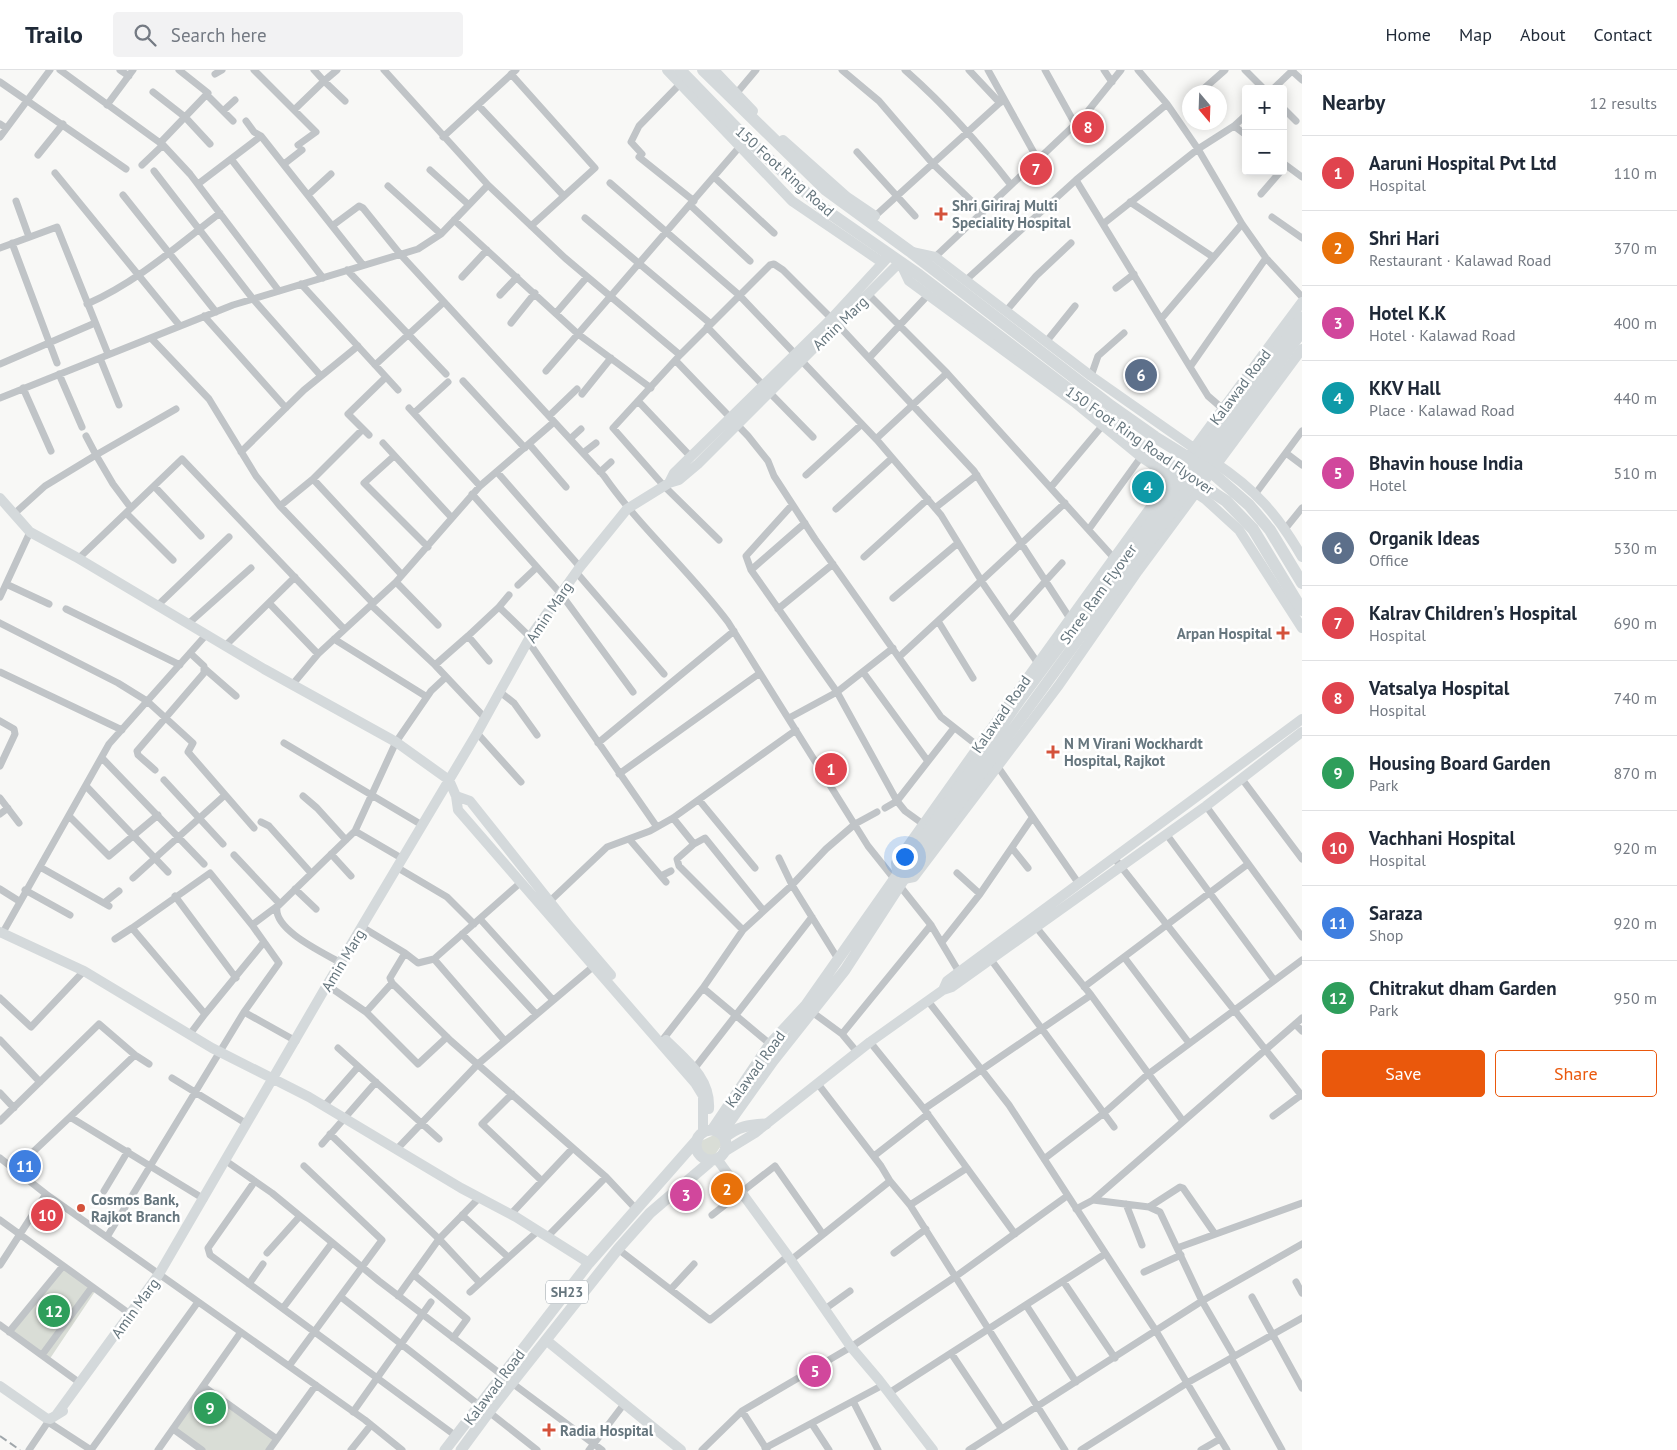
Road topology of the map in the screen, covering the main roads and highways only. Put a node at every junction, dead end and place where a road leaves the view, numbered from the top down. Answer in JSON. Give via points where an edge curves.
{"nodes":[{"id":1,"x":680,"y":70,"type":"edge"},
{"id":2,"x":703,"y":70,"type":"edge"},
{"id":3,"x":911,"y":252,"type":"joint"},
{"id":4,"x":891,"y":260,"type":"joint"},
{"id":5,"x":1302,"y":317,"type":"edge"},
{"id":6,"x":1302,"y":332,"type":"edge"},
{"id":7,"x":1302,"y":583,"type":"edge"},
{"id":8,"x":1302,"y":610,"type":"edge"},
{"id":9,"x":902,"y":874,"type":"junction"},
{"id":10,"x":766,"y":1124,"type":"road end"},
{"id":11,"x":711,"y":1134,"type":"junction"},
{"id":12,"x":717,"y":1157,"type":"junction"},
{"id":13,"x":678,"y":1160,"type":"junction"},
{"id":14,"x":695,"y":1174,"type":"junction"},
{"id":15,"x":445,"y":1450,"type":"edge"},
{"id":16,"x":461,"y":1450,"type":"edge"}],
"edges":[{"from":1,"to":4,"type":"highway","name":"150 Foot Ring Road","via":[[743,143]]},
{"from":2,"to":3,"type":"highway","name":"150 Foot Ring Road","via":[[734,96],[826,190],[872,219]]},
{"from":3,"to":7,"type":"highway","name":"150 Foot Ring Road Flyover","via":[[1111,406],[1210,472],[1249,505],[1270,530]]},
{"from":4,"to":8,"type":"highway","name":"150 Foot Ring Road Flyover","via":[[1140,443],[1226,502],[1253,529]]},
{"from":5,"to":9,"type":"main road","name":"Shree Ram Flyover","via":[[1038,676]]},
{"from":6,"to":9,"type":"main road","name":"Shree Ram Flyover"},
{"from":9,"to":11,"type":"main road","name":"Kalawad Road","number":"SH23","via":[[806,1005],[770,1044]]},
{"from":9,"to":11,"type":"main road","name":"Kalawad Road","number":"SH23","via":[[845,970]]},
{"from":10,"to":11,"type":"main road","via":[[745,1125]]},
{"from":11,"to":12,"type":"main road"},
{"from":11,"to":12,"type":"main road","via":[[699,1154]]},
{"from":11,"to":13,"type":"main road","name":"Kalawad Road","number":"SH23"},
{"from":12,"to":14,"type":"main road","name":"Kalawad Road","number":"SH23"},
{"from":13,"to":14,"type":"main road"},
{"from":13,"to":15,"type":"main road","name":"Kalawad Road","number":"SH23","via":[[589,1263]]},
{"from":14,"to":16,"type":"main road","name":"Kalawad Road","number":"SH23","via":[[650,1213],[618,1249]]}]}
